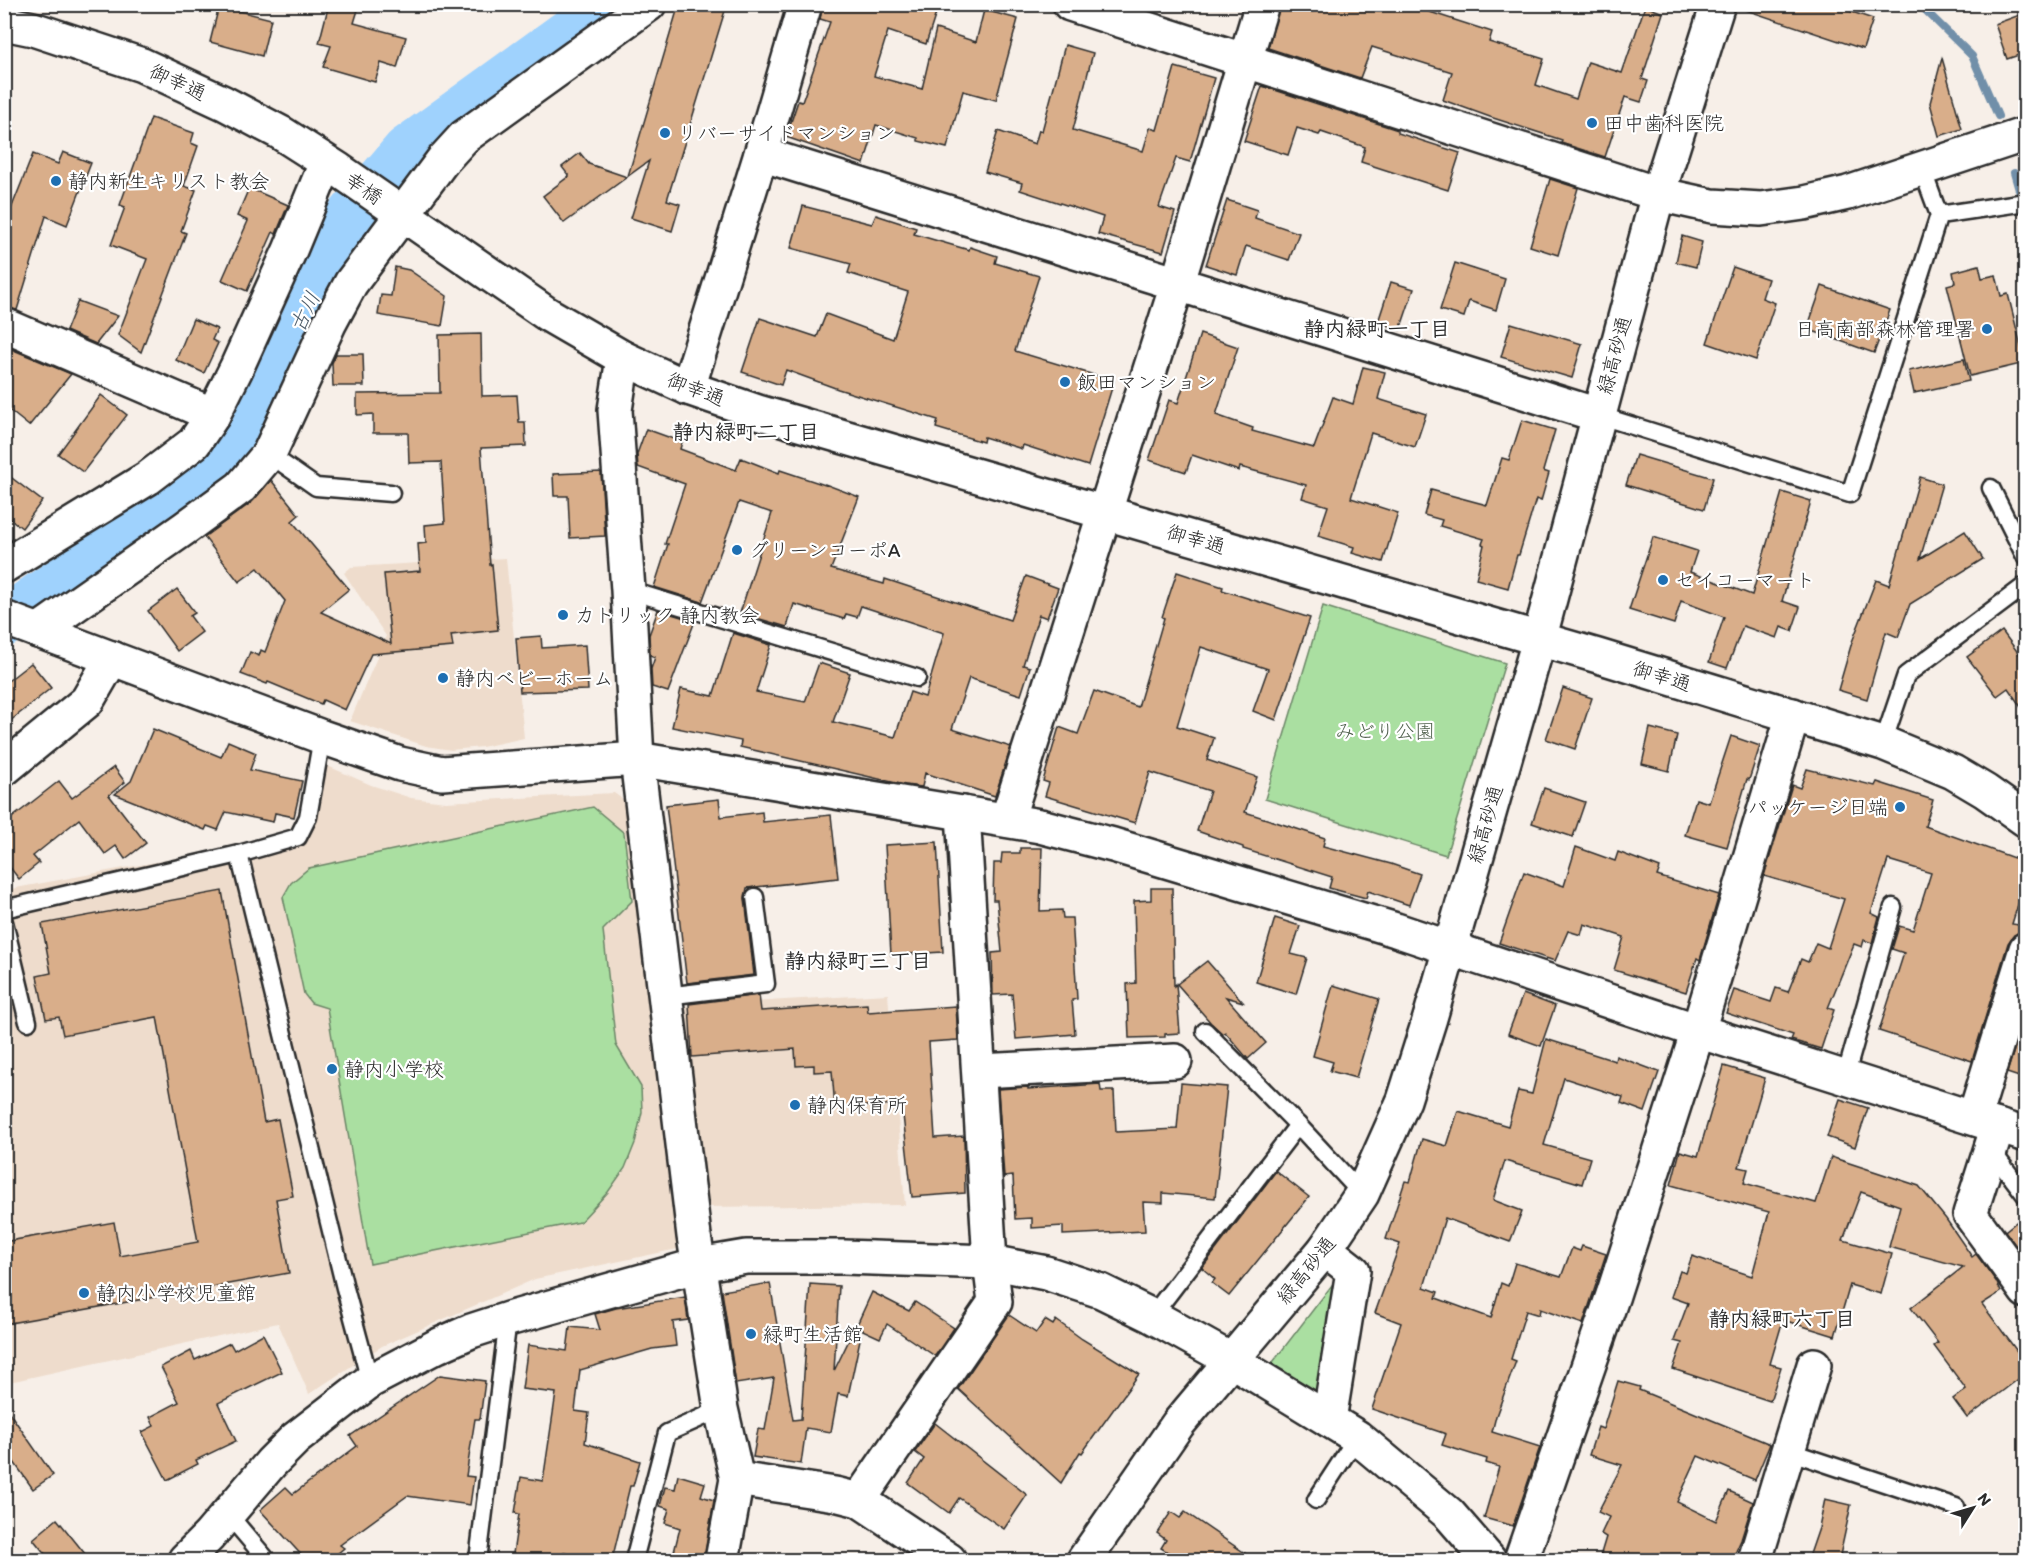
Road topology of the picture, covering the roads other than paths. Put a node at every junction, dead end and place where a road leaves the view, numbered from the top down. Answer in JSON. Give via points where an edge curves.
{"nodes":[{"id":1,"x":649,"y":4,"type":"edge"},
{"id":2,"x":805,"y":4,"type":"edge"},
{"id":3,"x":1070,"y":4,"type":"edge"},
{"id":4,"x":1262,"y":4,"type":"edge"},
{"id":5,"x":1714,"y":6,"type":"edge"},
{"id":6,"x":4,"y":23,"type":"edge"},
{"id":7,"x":1245,"y":61,"type":"junction"},
{"id":8,"x":2025,"y":134,"type":"edge"},
{"id":9,"x":761,"y":154,"type":"junction"},
{"id":10,"x":332,"y":167,"type":"junction"},
{"id":11,"x":1922,"y":169,"type":"junction"},
{"id":12,"x":1658,"y":194,"type":"junction"},
{"id":13,"x":2020,"y":202,"type":"edge"},
{"id":14,"x":396,"y":210,"type":"junction"},
{"id":15,"x":1939,"y":215,"type":"junction"},
{"id":16,"x":1177,"y":285,"type":"junction"},
{"id":17,"x":4,"y":325,"type":"edge"},
{"id":18,"x":623,"y":358,"type":"junction"},
{"id":19,"x":688,"y":388,"type":"junction"},
{"id":20,"x":213,"y":415,"type":"junction"},
{"id":21,"x":1598,"y":416,"type":"junction"},
{"id":22,"x":269,"y":454,"type":"junction"},
{"id":23,"x":1990,"y":488,"type":"dead end"},
{"id":24,"x":391,"y":493,"type":"dead end"},
{"id":25,"x":1105,"y":513,"type":"junction"},
{"id":26,"x":2025,"y":558,"type":"edge"},
{"id":27,"x":4,"y":566,"type":"edge"},
{"id":28,"x":2025,"y":585,"type":"edge"},
{"id":29,"x":628,"y":590,"type":"junction"},
{"id":30,"x":23,"y":625,"type":"edge"},
{"id":31,"x":1539,"y":640,"type":"junction"},
{"id":32,"x":112,"y":658,"type":"junction"},
{"id":33,"x":917,"y":678,"type":"dead end"},
{"id":34,"x":1793,"y":715,"type":"junction"},
{"id":35,"x":322,"y":737,"type":"junction"},
{"id":36,"x":1883,"y":743,"type":"junction"},
{"id":37,"x":637,"y":759,"type":"junction"},
{"id":38,"x":4,"y":770,"type":"edge"},
{"id":39,"x":963,"y":813,"type":"junction"},
{"id":40,"x":1006,"y":820,"type":"junction"},
{"id":41,"x":2025,"y":820,"type":"edge"},
{"id":42,"x":239,"y":855,"type":"junction"},
{"id":43,"x":755,"y":897,"type":"dead end"},
{"id":44,"x":1893,"y":907,"type":"dead end"},
{"id":45,"x":4,"y":909,"type":"edge"},
{"id":46,"x":4,"y":922,"type":"edge"},
{"id":47,"x":1449,"y":948,"type":"junction"},
{"id":48,"x":2025,"y":949,"type":"edge"},
{"id":49,"x":666,"y":996,"type":"junction"},
{"id":50,"x":28,"y":1022,"type":"dead end"},
{"id":51,"x":1205,"y":1031,"type":"dead end"},
{"id":52,"x":1698,"y":1031,"type":"junction"},
{"id":53,"x":1175,"y":1061,"type":"dead end"},
{"id":54,"x":979,"y":1071,"type":"junction"},
{"id":55,"x":1845,"y":1078,"type":"junction"},
{"id":56,"x":1298,"y":1125,"type":"junction"},
{"id":57,"x":1997,"y":1132,"type":"edge"},
{"id":58,"x":1362,"y":1194,"type":"junction"},
{"id":59,"x":2025,"y":1197,"type":"edge"},
{"id":60,"x":1325,"y":1249,"type":"junction"},
{"id":61,"x":990,"y":1262,"type":"junction"},
{"id":62,"x":699,"y":1265,"type":"junction"},
{"id":63,"x":2025,"y":1291,"type":"edge"},
{"id":64,"x":1152,"y":1316,"type":"junction"},
{"id":65,"x":508,"y":1318,"type":"junction"},
{"id":66,"x":1231,"y":1360,"type":"junction"},
{"id":67,"x":1814,"y":1365,"type":"dead end"},
{"id":68,"x":370,"y":1381,"type":"junction"},
{"id":69,"x":721,"y":1409,"type":"junction"},
{"id":70,"x":1329,"y":1420,"type":"junction"},
{"id":71,"x":1356,"y":1437,"type":"junction"},
{"id":72,"x":1788,"y":1451,"type":"junction"},
{"id":73,"x":737,"y":1479,"type":"junction"},
{"id":74,"x":860,"y":1500,"type":"junction"},
{"id":75,"x":1316,"y":1500,"type":"dead end"},
{"id":76,"x":1956,"y":1507,"type":"dead end"},
{"id":77,"x":228,"y":1514,"type":"junction"},
{"id":78,"x":184,"y":1560,"type":"edge"},
{"id":79,"x":267,"y":1560,"type":"edge"},
{"id":80,"x":478,"y":1560,"type":"edge"},
{"id":81,"x":634,"y":1560,"type":"edge"},
{"id":82,"x":722,"y":1560,"type":"edge"},
{"id":83,"x":949,"y":1560,"type":"edge"},
{"id":84,"x":1084,"y":1560,"type":"edge"},
{"id":85,"x":1489,"y":1560,"type":"edge"},
{"id":86,"x":1521,"y":1560,"type":"edge"},
{"id":87,"x":1755,"y":1560,"type":"edge"}],
"edges":[{"from":1,"to":14,"type":"street","via":[[464,137]]},
{"from":2,"to":9,"type":"street"},
{"from":3,"to":7,"type":"street"},
{"from":4,"to":7,"type":"street"},
{"from":5,"to":12,"type":"street","name":"緑高砂通"},
{"from":6,"to":10,"type":"street","name":"御幸通","via":[[33,28],[142,65],[272,128]]},
{"from":7,"to":12,"type":"street"},
{"from":7,"to":16,"type":"street"},
{"from":8,"to":11,"type":"street"},
{"from":9,"to":16,"type":"street"},
{"from":9,"to":19,"type":"street"},
{"from":10,"to":14,"type":"street","name":"幸橋"},
{"from":10,"to":20,"type":"street"},
{"from":11,"to":12,"type":"street","via":[[1848,193],[1761,209],[1712,206]]},
{"from":11,"to":15,"type":"lane"},
{"from":12,"to":21,"type":"street","name":"緑高砂通"},
{"from":13,"to":15,"type":"lane"},
{"from":14,"to":18,"type":"street","name":"御幸通","via":[[547,314]]},
{"from":14,"to":22,"type":"street","via":[[329,324]]},
{"from":15,"to":21,"type":"lane","via":[[1850,494]]},
{"from":16,"to":21,"type":"street"},
{"from":16,"to":25,"type":"street"},
{"from":17,"to":20,"type":"street"},
{"from":18,"to":19,"type":"street","name":"御幸通"},
{"from":18,"to":29,"type":"street","via":[[615,410]]},
{"from":19,"to":25,"type":"street","name":"御幸通"},
{"from":20,"to":27,"type":"street","via":[[194,443],[148,478]]},
{"from":21,"to":31,"type":"street","name":"緑高砂通"},
{"from":22,"to":24,"type":"lane","via":[[316,487]]},
{"from":22,"to":30,"type":"street","via":[[241,487],[186,528]]},
{"from":23,"to":26,"type":"lane"},
{"from":25,"to":31,"type":"street","name":"御幸通"},
{"from":25,"to":40,"type":"street"},
{"from":28,"to":36,"type":"lane","via":[[1906,675]]},
{"from":29,"to":33,"type":"lane"},
{"from":29,"to":37,"type":"street"},
{"from":30,"to":32,"type":"street"},
{"from":31,"to":34,"type":"street","name":"御幸通"},
{"from":31,"to":47,"type":"street","name":"緑高砂通"},
{"from":32,"to":35,"type":"street"},
{"from":32,"to":38,"type":"street","via":[[87,701]]},
{"from":34,"to":36,"type":"street","name":"御幸通"},
{"from":34,"to":52,"type":"street"},
{"from":35,"to":37,"type":"street","via":[[400,764],[442,773]]},
{"from":35,"to":42,"type":"lane","via":[[308,817],[298,837]]},
{"from":36,"to":41,"type":"street","name":"御幸通","via":[[1953,772]]},
{"from":37,"to":39,"type":"street"},
{"from":37,"to":49,"type":"street"},
{"from":39,"to":40,"type":"street"},
{"from":39,"to":54,"type":"street"},
{"from":40,"to":47,"type":"street","via":[[1113,845]]},
{"from":42,"to":45,"type":"lane"},
{"from":42,"to":68,"type":"lane"},
{"from":43,"to":49,"type":"lane","via":[[766,984]]},
{"from":44,"to":55,"type":"lane"},
{"from":46,"to":50,"type":"lane"},
{"from":47,"to":52,"type":"street"},
{"from":47,"to":58,"type":"street","name":"緑高砂通","via":[[1404,1100]]},
{"from":48,"to":57,"type":"street"},
{"from":49,"to":62,"type":"street"},
{"from":51,"to":56,"type":"lane"},
{"from":52,"to":55,"type":"street"},
{"from":52,"to":86,"type":"street"},
{"from":53,"to":54,"type":"street"},
{"from":54,"to":61,"type":"street"},
{"from":55,"to":57,"type":"street"},
{"from":56,"to":58,"type":"lane"},
{"from":56,"to":64,"type":"lane"},
{"from":57,"to":59,"type":"lane"},
{"from":57,"to":63,"type":"street","via":[[1970,1214]]},
{"from":58,"to":60,"type":"street","name":"緑高砂通"},
{"from":60,"to":66,"type":"street","name":"緑高砂通"},
{"from":60,"to":70,"type":"street","via":[[1353,1271]]},
{"from":61,"to":62,"type":"street","via":[[746,1257]]},
{"from":61,"to":64,"type":"street","via":[[1046,1273],[1101,1291]]},
{"from":61,"to":74,"type":"street","via":[[995,1302]]},
{"from":62,"to":65,"type":"street"},
{"from":62,"to":69,"type":"street"},
{"from":64,"to":66,"type":"street"},
{"from":65,"to":68,"type":"street","via":[[437,1346]]},
{"from":65,"to":80,"type":"lane"},
{"from":66,"to":70,"type":"street"},
{"from":66,"to":84,"type":"street","name":"緑高砂通","via":[[1178,1424]]},
{"from":67,"to":72,"type":"street"},
{"from":68,"to":77,"type":"street","via":[[295,1439]]},
{"from":69,"to":73,"type":"street"},
{"from":69,"to":81,"type":"lane","via":[[667,1433]]},
{"from":70,"to":71,"type":"street"},
{"from":71,"to":75,"type":"lane"},
{"from":71,"to":85,"type":"street","via":[[1449,1514]]},
{"from":72,"to":76,"type":"lane"},
{"from":72,"to":87,"type":"street"},
{"from":73,"to":74,"type":"street"},
{"from":73,"to":82,"type":"street"},
{"from":74,"to":83,"type":"street"},
{"from":77,"to":78,"type":"street"},
{"from":77,"to":79,"type":"lane"}]}
